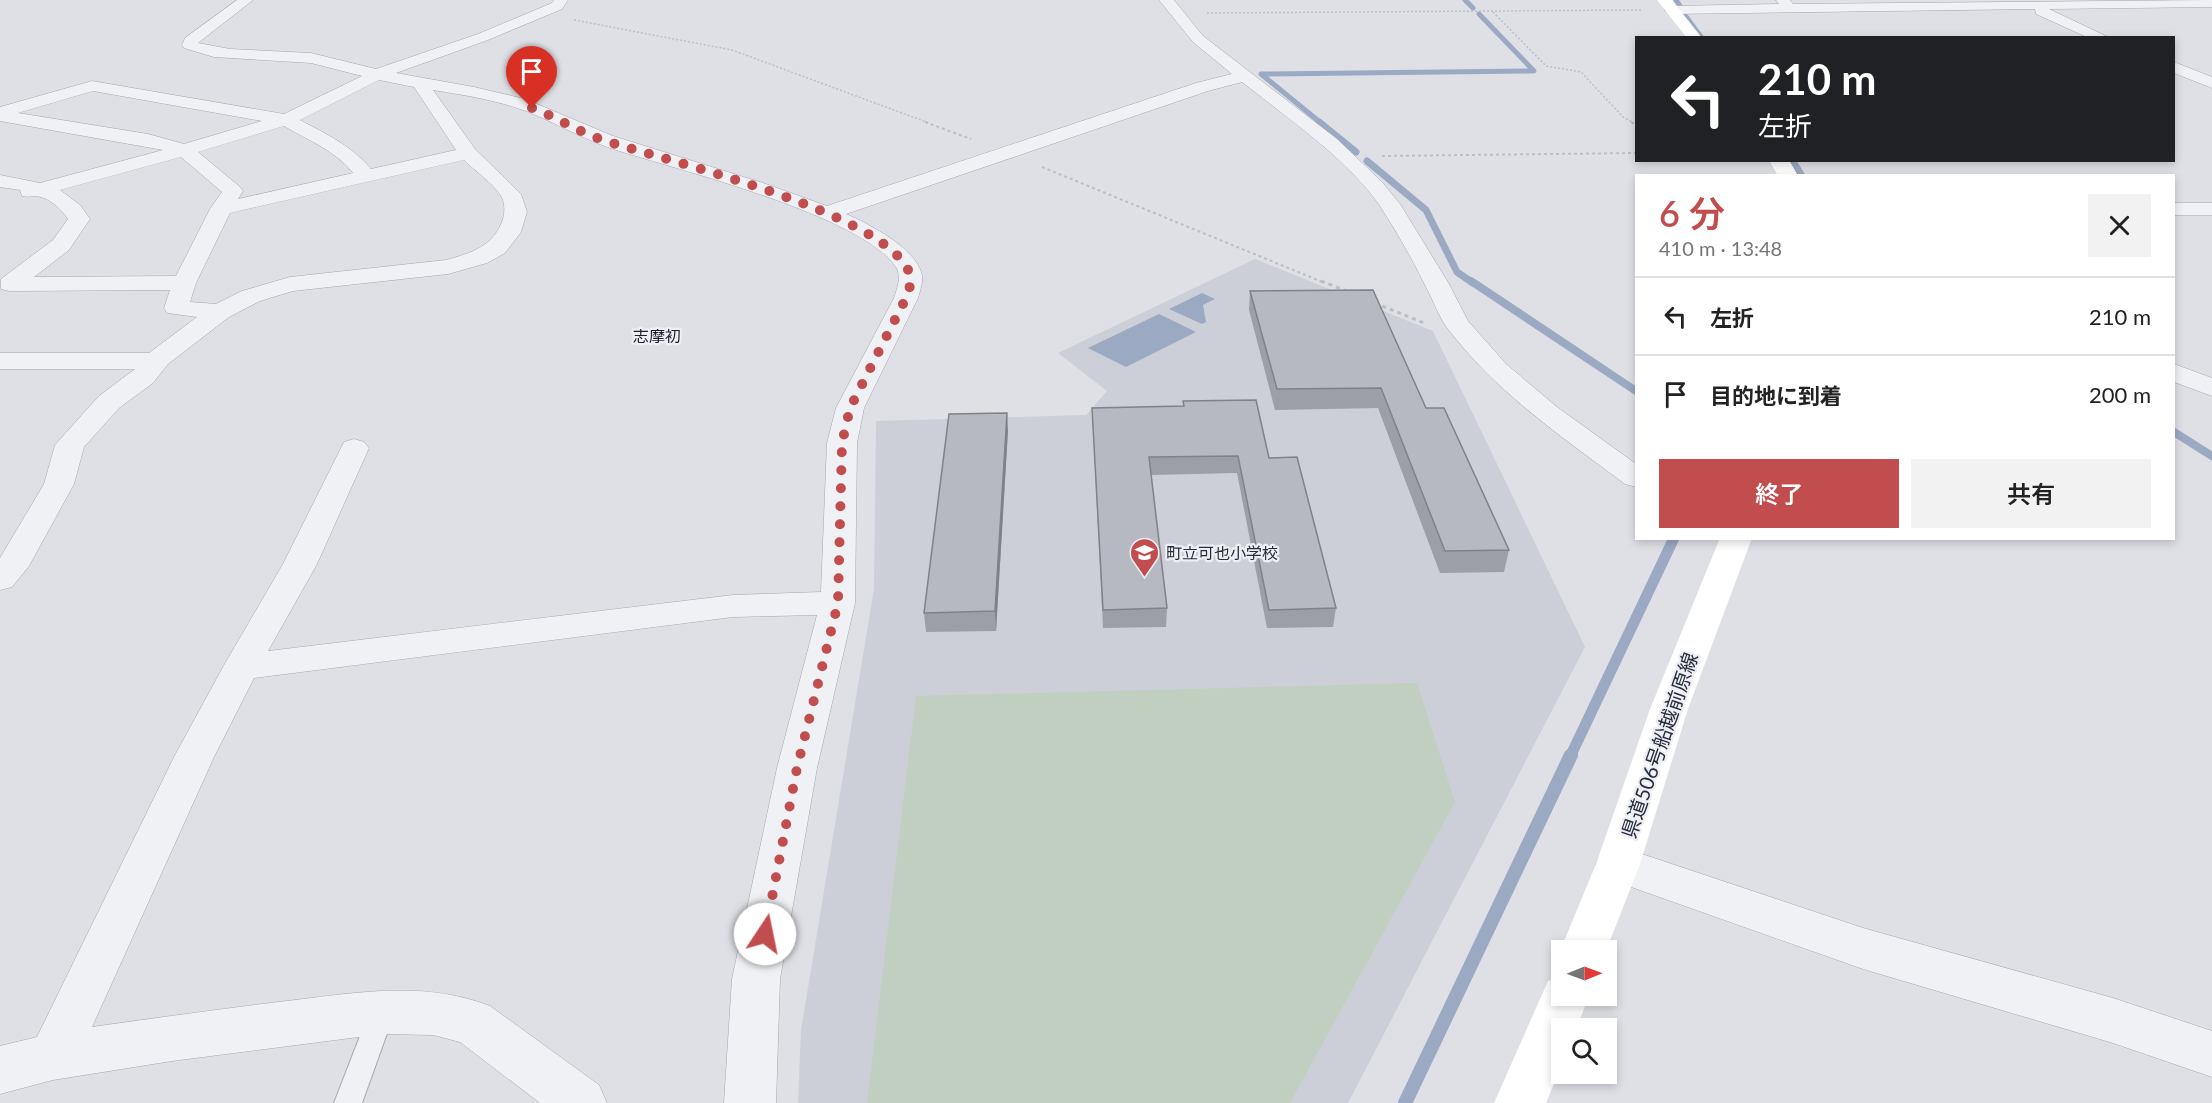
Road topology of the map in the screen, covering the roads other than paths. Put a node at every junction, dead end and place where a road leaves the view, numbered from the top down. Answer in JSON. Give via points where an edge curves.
{"nodes":[{"id":1,"x":246,"y":0,"type":"edge"},
{"id":2,"x":561,"y":0,"type":"edge"},
{"id":3,"x":1166,"y":0,"type":"edge"},
{"id":4,"x":2018,"y":3,"type":"edge"},
{"id":5,"x":2212,"y":3,"type":"edge"},
{"id":6,"x":1786,"y":4,"type":"edge"},
{"id":7,"x":1668,"y":5,"type":"edge"},
{"id":8,"x":1693,"y":36,"type":"edge"},
{"id":9,"x":2098,"y":36,"type":"edge"},
{"id":10,"x":2175,"y":67,"type":"edge"},
{"id":11,"x":376,"y":75,"type":"junction"},
{"id":12,"x":1244,"y":76,"type":"junction"},
{"id":13,"x":419,"y":82,"type":"junction"},
{"id":14,"x":2212,"y":83,"type":"edge"},
{"id":15,"x":0,"y":115,"type":"edge"},
{"id":16,"x":286,"y":120,"type":"junction"},
{"id":17,"x":184,"y":150,"type":"junction"},
{"id":18,"x":468,"y":153,"type":"junction"},
{"id":19,"x":366,"y":176,"type":"junction"},
{"id":20,"x":0,"y":181,"type":"edge"},
{"id":21,"x":42,"y":188,"type":"junction"},
{"id":22,"x":0,"y":201,"type":"edge"},
{"id":23,"x":221,"y":209,"type":"junction"},
{"id":24,"x":2175,"y":209,"type":"edge"},
{"id":25,"x":2212,"y":209,"type":"edge"},
{"id":26,"x":827,"y":213,"type":"junction"},
{"id":27,"x":184,"y":283,"type":"junction"},
{"id":28,"x":220,"y":312,"type":"junction"},
{"id":29,"x":0,"y":361,"type":"edge"},
{"id":30,"x":155,"y":361,"type":"junction"},
{"id":31,"x":2175,"y":372,"type":"edge"},
{"id":32,"x":2212,"y":388,"type":"edge"},
{"id":33,"x":354,"y":448,"type":"dead end"},
{"id":34,"x":1635,"y":477,"type":"edge"},
{"id":35,"x":1735,"y":540,"type":"edge"},
{"id":36,"x":0,"y":579,"type":"edge"},
{"id":37,"x":838,"y":603,"type":"junction"},
{"id":38,"x":241,"y":667,"type":"junction"},
{"id":39,"x":1618,"y":864,"type":"junction"},
{"id":40,"x":1587,"y":940,"type":"edge"},
{"id":41,"x":1561,"y":1006,"type":"edge"},
{"id":42,"x":382,"y":1012,"type":"junction"},
{"id":43,"x":2212,"y":1054,"type":"edge"},
{"id":44,"x":53,"y":1056,"type":"junction"},
{"id":45,"x":0,"y":1071,"type":"edge"},
{"id":46,"x":348,"y":1103,"type":"edge"},
{"id":47,"x":581,"y":1103,"type":"edge"},
{"id":48,"x":750,"y":1103,"type":"edge"},
{"id":49,"x":1520,"y":1103,"type":"edge"}],
"edges":[{"from":1,"to":11,"type":"street","via":[[196,36],[190,45],[226,52],[309,58]]},
{"from":2,"to":11,"type":"street","via":[[540,14]]},
{"from":3,"to":12,"type":"street","via":[[1198,39]]},
{"from":4,"to":5,"type":"street"},
{"from":4,"to":6,"type":"street"},
{"from":4,"to":9,"type":"street"},
{"from":6,"to":7,"type":"street"},
{"from":7,"to":8,"type":"main road"},
{"from":10,"to":14,"type":"street"},
{"from":11,"to":13,"type":"street"},
{"from":11,"to":16,"type":"street"},
{"from":12,"to":26,"type":"street"},
{"from":12,"to":34,"type":"street","via":[[1344,156],[1375,186],[1437,284],[1457,324],[1497,370],[1517,390]]},
{"from":13,"to":18,"type":"street"},
{"from":13,"to":26,"type":"street","via":[[521,104],[601,139],[721,175]]},
{"from":15,"to":16,"type":"street","via":[[92,86]]},
{"from":15,"to":17,"type":"street","via":[[148,140]]},
{"from":16,"to":17,"type":"street"},
{"from":16,"to":19,"type":"street","via":[[334,146]]},
{"from":17,"to":21,"type":"street"},
{"from":17,"to":23,"type":"street","via":[[233,191]]},
{"from":18,"to":19,"type":"street"},
{"from":18,"to":28,"type":"street","via":[[511,194],[516,212],[510,232],[497,248],[448,267],[290,284],[251,296]]},
{"from":19,"to":23,"type":"street"},
{"from":20,"to":21,"type":"street"},
{"from":21,"to":22,"type":"street"},
{"from":21,"to":27,"type":"street","via":[[74,209],[79,219],[61,245],[9,284]]},
{"from":23,"to":27,"type":"street"},
{"from":24,"to":25,"type":"street"},
{"from":26,"to":37,"type":"street","via":[[893,252],[905,265],[911,283],[850,408],[842,443]]},
{"from":27,"to":28,"type":"street","via":[[176,308]]},
{"from":28,"to":30,"type":"street"},
{"from":29,"to":30,"type":"street"},
{"from":30,"to":36,"type":"street","via":[[143,377],[109,402],[70,445],[59,484],[12,566]]},
{"from":31,"to":32,"type":"street"},
{"from":33,"to":38,"type":"street","via":[[300,564]]},
{"from":35,"to":39,"type":"main road","name":"県道506号船越前原線","via":[[1669,709]]},
{"from":37,"to":38,"type":"street","via":[[733,606]]},
{"from":37,"to":48,"type":"street","via":[[797,768],[756,979]]},
{"from":38,"to":44,"type":"street","via":[[183,778]]},
{"from":39,"to":40,"type":"main road","name":"県道506号船越前原線"},
{"from":39,"to":43,"type":"street","via":[[1946,974],[2065,1005]]},
{"from":41,"to":49,"type":"main road"},
{"from":42,"to":44,"type":"street"},
{"from":42,"to":46,"type":"lane"},
{"from":42,"to":47,"type":"street","via":[[433,1013],[473,1022]]},
{"from":44,"to":45,"type":"street"}]}
